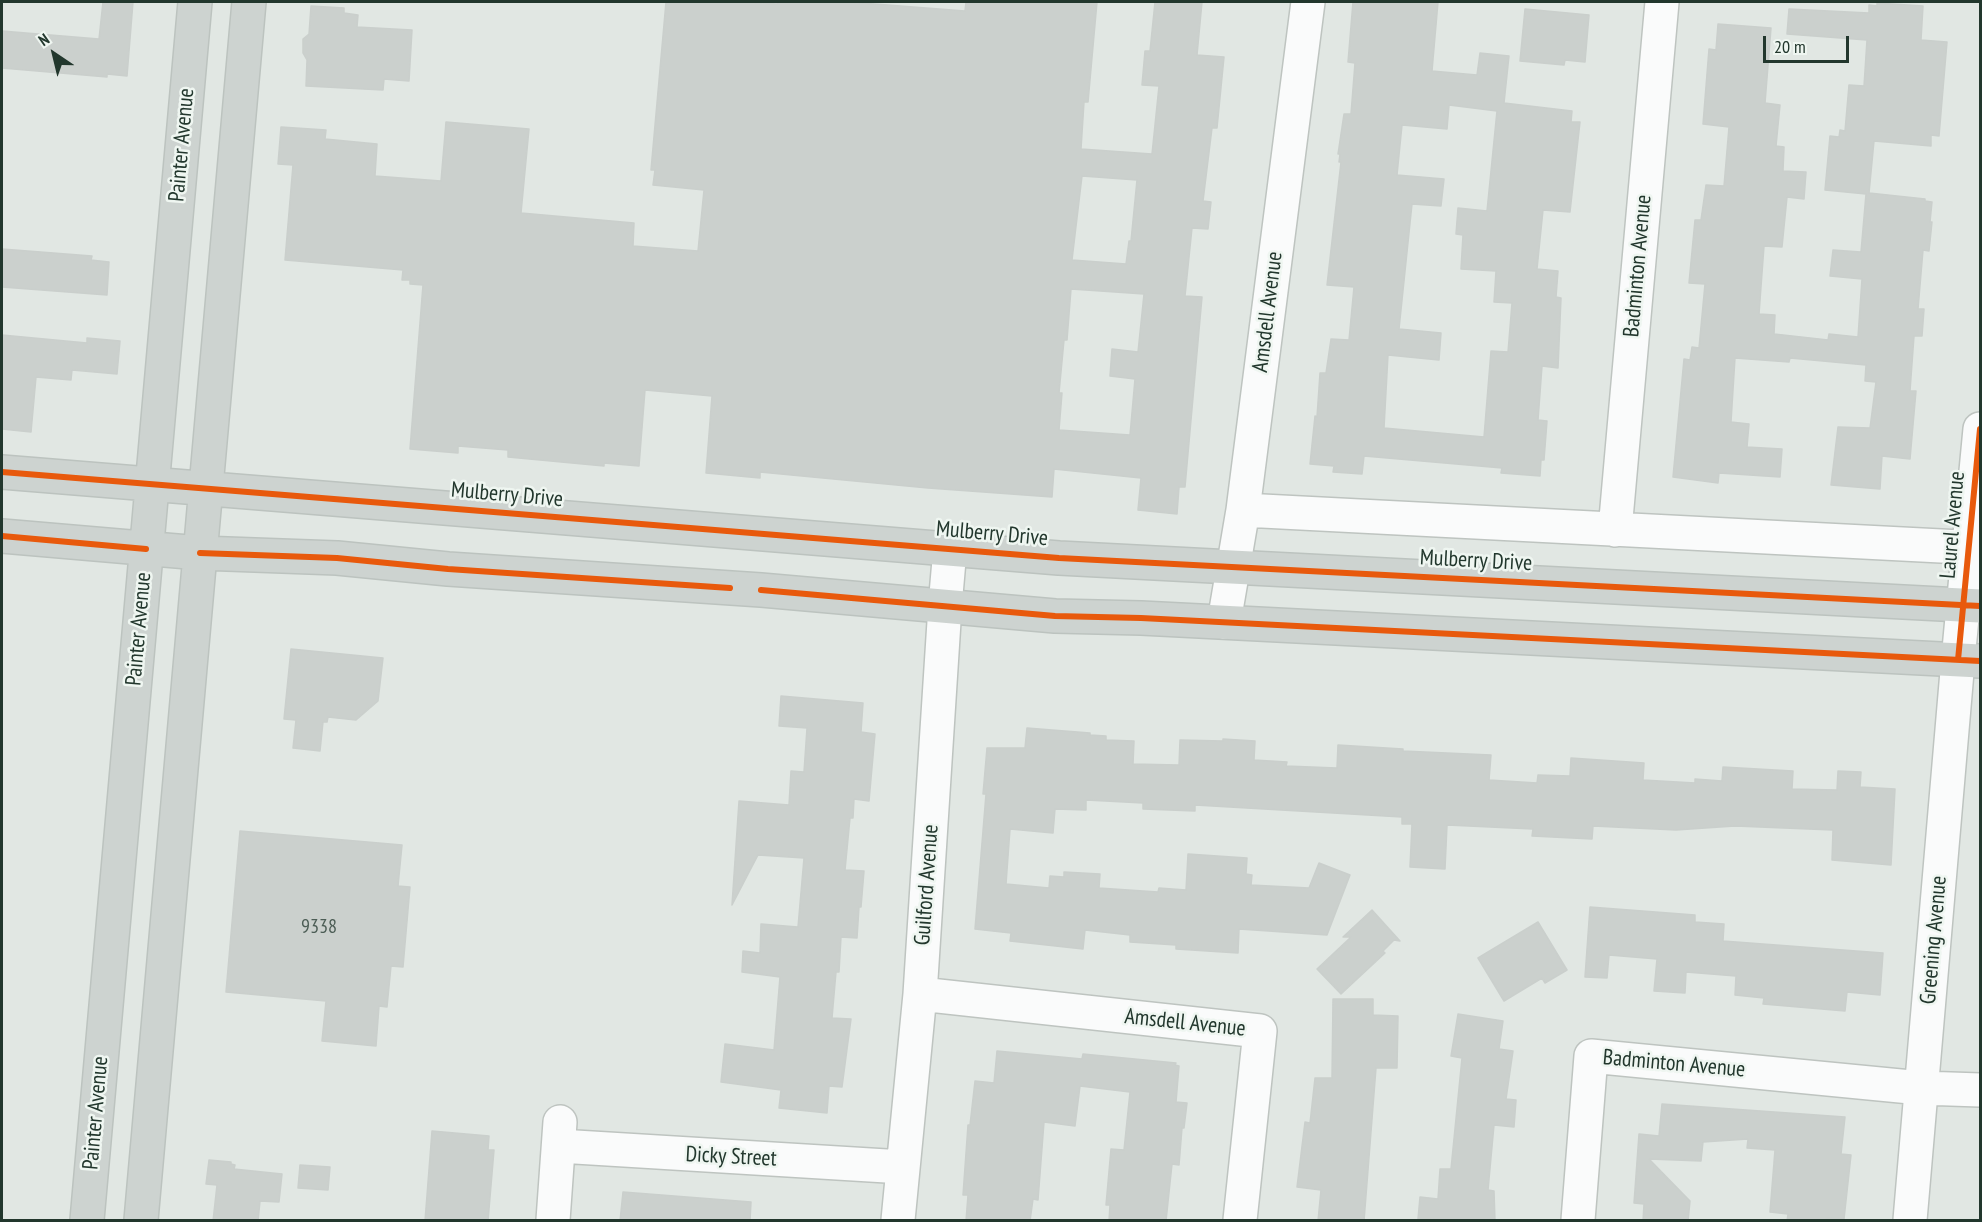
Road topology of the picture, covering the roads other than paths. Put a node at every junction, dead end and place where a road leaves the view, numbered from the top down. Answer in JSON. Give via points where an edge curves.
{"nodes":[{"id":1,"x":195,"y":2,"type":"edge"},
{"id":2,"x":249,"y":2,"type":"edge"},
{"id":3,"x":1308,"y":2,"type":"edge"},
{"id":4,"x":1662,"y":2,"type":"edge"},
{"id":5,"x":1980,"y":429,"type":"edge"},
{"id":6,"x":2,"y":472,"type":"edge"},
{"id":7,"x":152,"y":484,"type":"junction"},
{"id":8,"x":206,"y":488,"type":"junction"},
{"id":9,"x":1243,"y":510,"type":"junction"},
{"id":10,"x":1615,"y":530,"type":"junction"},
{"id":11,"x":2,"y":536,"type":"edge"},
{"id":12,"x":1975,"y":548,"type":"edge"},
{"id":13,"x":146,"y":549,"type":"junction"},
{"id":14,"x":950,"y":549,"type":"junction"},
{"id":15,"x":200,"y":553,"type":"junction"},
{"id":16,"x":1233,"y":567,"type":"junction"},
{"id":17,"x":1972,"y":605,"type":"edge"},
{"id":18,"x":945,"y":606,"type":"junction"},
{"id":19,"x":1224,"y":622,"type":"junction"},
{"id":20,"x":1969,"y":660,"type":"edge"},
{"id":21,"x":920,"y":994,"type":"junction"},
{"id":22,"x":1921,"y":1088,"type":"junction"},
{"id":23,"x":1980,"y":1090,"type":"edge"},
{"id":24,"x":903,"y":1167,"type":"junction"},
{"id":25,"x":87,"y":1221,"type":"edge"},
{"id":26,"x":141,"y":1221,"type":"edge"},
{"id":27,"x":553,"y":1221,"type":"edge"},
{"id":28,"x":898,"y":1221,"type":"edge"},
{"id":29,"x":1240,"y":1221,"type":"edge"},
{"id":30,"x":1578,"y":1221,"type":"edge"},
{"id":31,"x":1910,"y":1221,"type":"edge"}],
"edges":[{"from":1,"to":7,"type":"main road","name":"Painter Avenue"},
{"from":2,"to":8,"type":"main road"},
{"from":3,"to":9,"type":"street","name":"Amsdell Avenue"},
{"from":4,"to":10,"type":"street","name":"Badminton Avenue"},
{"from":5,"to":12,"type":"street","name":"Laurel Avenue"},
{"from":6,"to":7,"type":"main road","name":"Mulberry Drive"},
{"from":7,"to":8,"type":"main road","name":"Mulberry Drive"},
{"from":7,"to":13,"type":"main road","name":"Painter Avenue"},
{"from":8,"to":14,"type":"main road","name":"Mulberry Drive"},
{"from":8,"to":15,"type":"main road"},
{"from":9,"to":10,"type":"street"},
{"from":9,"to":16,"type":"street","name":"Amsdell Avenue"},
{"from":10,"to":12,"type":"street"},
{"from":11,"to":13,"type":"main road"},
{"from":12,"to":17,"type":"street","name":"Laurel Avenue"},
{"from":13,"to":15,"type":"main road"},
{"from":13,"to":25,"type":"main road","name":"Painter Avenue"},
{"from":14,"to":16,"type":"main road","name":"Mulberry Drive"},
{"from":14,"to":18,"type":"street","name":"Guilford Avenue"},
{"from":15,"to":18,"type":"main road","via":[[337,558]]},
{"from":15,"to":26,"type":"main road"},
{"from":16,"to":17,"type":"main road","name":"Mulberry Drive"},
{"from":16,"to":19,"type":"street","name":"Amsdell Avenue"},
{"from":17,"to":20,"type":"street","name":"Laurel Avenue"},
{"from":18,"to":19,"type":"main road","via":[[1055,616]]},
{"from":18,"to":21,"type":"street","name":"Guilford Avenue"},
{"from":19,"to":20,"type":"main road"},
{"from":20,"to":22,"type":"street","name":"Greening Avenue"},
{"from":21,"to":24,"type":"street","name":"Guilford Avenue"},
{"from":21,"to":29,"type":"street","name":"Amsdell Avenue","via":[[1260,1031]]},
{"from":22,"to":23,"type":"street"},
{"from":22,"to":30,"type":"street","name":"Badminton Avenue","via":[[1591,1056]]},
{"from":22,"to":31,"type":"street","name":"Greening Avenue"},
{"from":24,"to":27,"type":"street","name":"Dicky Street","via":[[560,1134]]},
{"from":24,"to":28,"type":"street","name":"Guilford Avenue"}]}
